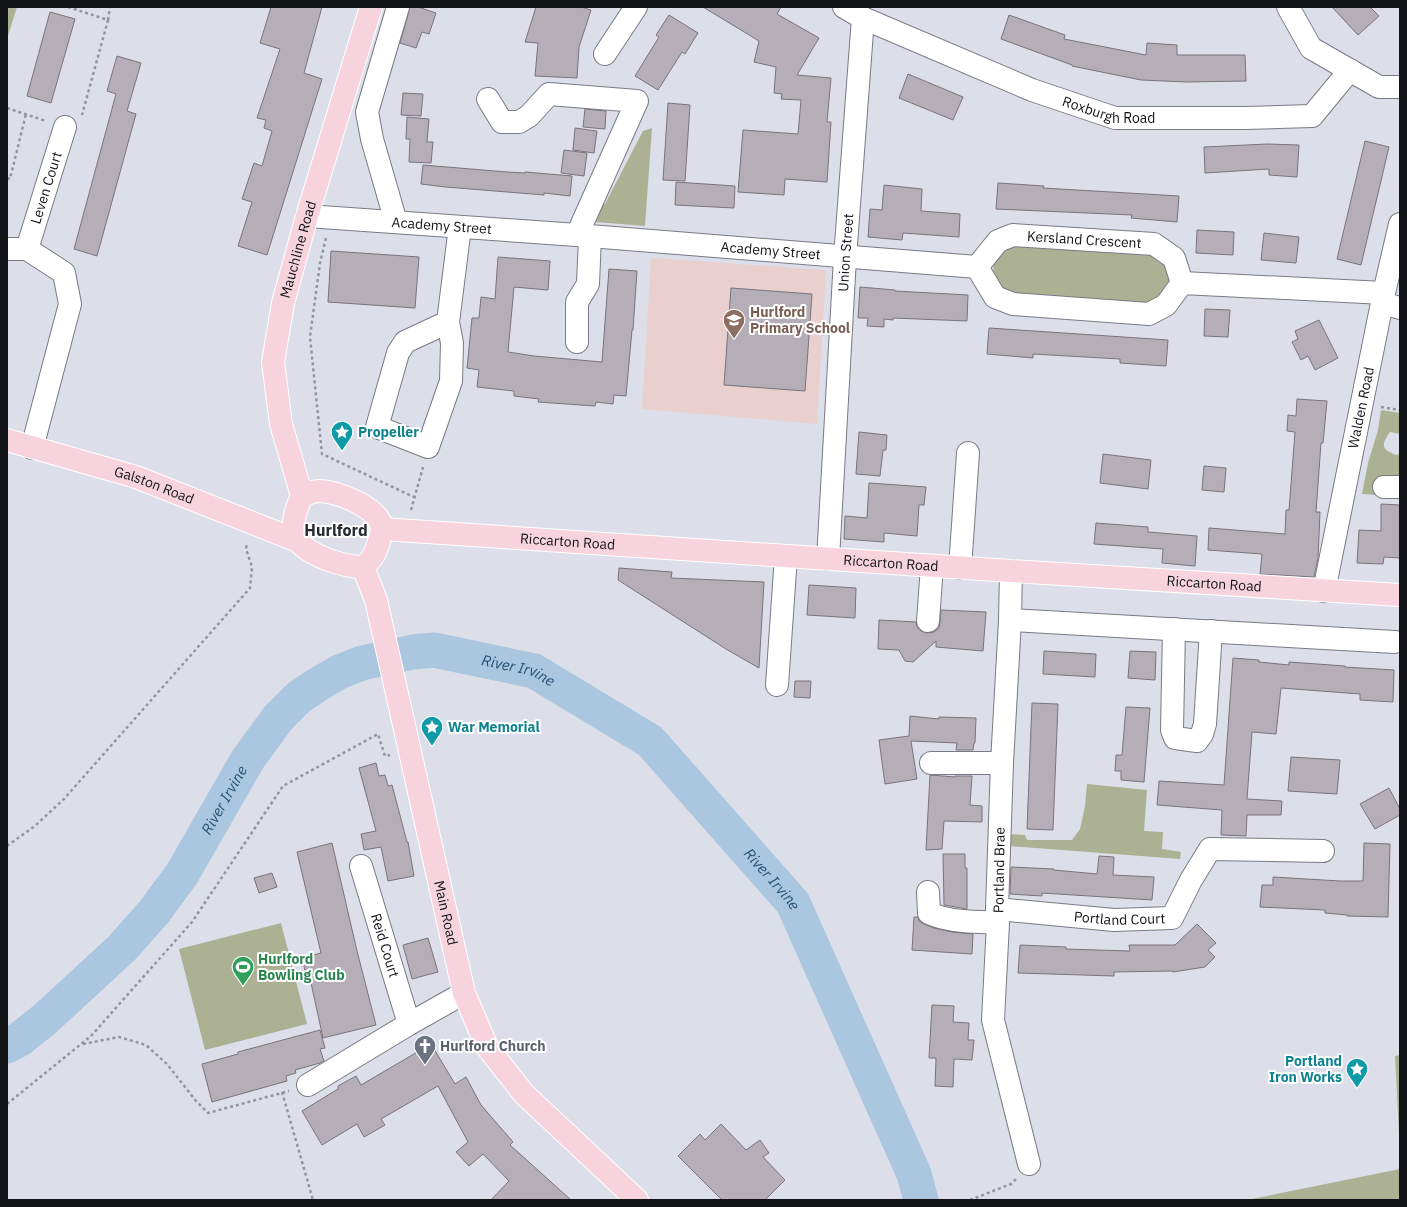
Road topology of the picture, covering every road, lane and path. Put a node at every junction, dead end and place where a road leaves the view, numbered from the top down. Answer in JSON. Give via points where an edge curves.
{"nodes":[{"id":1,"x":68,"y":7,"type":"edge"},
{"id":2,"x":110,"y":7,"type":"edge"},
{"id":3,"x":371,"y":7,"type":"edge"},
{"id":4,"x":398,"y":7,"type":"edge"},
{"id":5,"x":636,"y":7,"type":"edge"},
{"id":6,"x":844,"y":7,"type":"edge"},
{"id":7,"x":1288,"y":7,"type":"edge"},
{"id":8,"x":867,"y":13,"type":"edge"},
{"id":9,"x":108,"y":20,"type":"junction"},
{"id":10,"x":605,"y":54,"type":"dead end"},
{"id":11,"x":1350,"y":70,"type":"junction"},
{"id":12,"x":1400,"y":87,"type":"edge"},
{"id":13,"x":488,"y":98,"type":"dead end"},
{"id":14,"x":7,"y":108,"type":"edge"},
{"id":15,"x":26,"y":114,"type":"junction"},
{"id":16,"x":65,"y":127,"type":"junction"},
{"id":17,"x":7,"y":178,"type":"edge"},
{"id":18,"x":307,"y":216,"type":"junction"},
{"id":19,"x":330,"y":217,"type":"junction"},
{"id":20,"x":396,"y":222,"type":"junction"},
{"id":21,"x":1400,"y":224,"type":"edge"},
{"id":22,"x":460,"y":227,"type":"junction"},
{"id":23,"x":584,"y":236,"type":"junction"},
{"id":24,"x":17,"y":249,"type":"edge"},
{"id":25,"x":845,"y":258,"type":"junction"},
{"id":26,"x":977,"y":267,"type":"junction"},
{"id":27,"x":1182,"y":283,"type":"junction"},
{"id":28,"x":1389,"y":301,"type":"edge"},
{"id":29,"x":448,"y":322,"type":"junction"},
{"id":30,"x":577,"y":342,"type":"dead end"},
{"id":31,"x":1377,"y":406,"type":"dead end"},
{"id":32,"x":1400,"y":410,"type":"edge"},
{"id":33,"x":7,"y":440,"type":"edge"},
{"id":34,"x":428,"y":447,"type":"junction"},
{"id":35,"x":32,"y":448,"type":"junction"},
{"id":36,"x":968,"y":453,"type":"dead end"},
{"id":37,"x":302,"y":496,"type":"junction"},
{"id":38,"x":414,"y":497,"type":"junction"},
{"id":39,"x":251,"y":523,"type":"junction"},
{"id":40,"x":382,"y":529,"type":"junction"},
{"id":41,"x":406,"y":531,"type":"junction"},
{"id":42,"x":298,"y":541,"type":"junction"},
{"id":43,"x":786,"y":556,"type":"junction"},
{"id":44,"x":828,"y":559,"type":"junction"},
{"id":45,"x":932,"y":566,"type":"junction"},
{"id":46,"x":363,"y":567,"type":"junction"},
{"id":47,"x":960,"y":568,"type":"junction"},
{"id":48,"x":1011,"y":572,"type":"junction"},
{"id":49,"x":1324,"y":591,"type":"junction"},
{"id":50,"x":1400,"y":595,"type":"edge"},
{"id":51,"x":1010,"y":620,"type":"junction"},
{"id":52,"x":928,"y":621,"type":"dead end"},
{"id":53,"x":1174,"y":629,"type":"junction"},
{"id":54,"x":1211,"y":631,"type":"junction"},
{"id":55,"x":1396,"y":642,"type":"dead end"},
{"id":56,"x":777,"y":685,"type":"dead end"},
{"id":57,"x":410,"y":752,"type":"junction"},
{"id":58,"x":931,"y":763,"type":"dead end"},
{"id":59,"x":1002,"y":763,"type":"junction"},
{"id":60,"x":7,"y":846,"type":"edge"},
{"id":61,"x":1323,"y":851,"type":"dead end"},
{"id":62,"x":361,"y":866,"type":"dead end"},
{"id":63,"x":928,"y":892,"type":"dead end"},
{"id":64,"x":997,"y":916,"type":"junction"},
{"id":65,"x":464,"y":992,"type":"junction"},
{"id":66,"x":409,"y":1024,"type":"junction"},
{"id":67,"x":81,"y":1045,"type":"junction"},
{"id":68,"x":308,"y":1085,"type":"joint"},
{"id":69,"x":282,"y":1092,"type":"junction"},
{"id":70,"x":7,"y":1104,"type":"edge"},
{"id":71,"x":1029,"y":1164,"type":"joint"},
{"id":72,"x":313,"y":1200,"type":"edge"},
{"id":73,"x":637,"y":1200,"type":"edge"},
{"id":74,"x":970,"y":1200,"type":"edge"}],
"edges":[{"from":1,"to":9,"type":"path"},
{"from":2,"to":9,"type":"path"},
{"from":3,"to":18,"type":"main road","name":"Mauchline Road"},
{"from":4,"to":20,"type":"street","via":[[367,112],[372,139]]},
{"from":5,"to":10,"type":"street"},
{"from":6,"to":8,"type":"street","name":"Roxburgh Road"},
{"from":7,"to":11,"type":"street","via":[[1311,48]]},
{"from":8,"to":11,"type":"street","name":"Roxburgh Road","via":[[1032,90],[1115,118],[1312,116]]},
{"from":8,"to":25,"type":"street","name":"Union Street"},
{"from":9,"to":16,"type":"path","via":[[77,132]]},
{"from":11,"to":12,"type":"street","via":[[1379,87]]},
{"from":13,"to":23,"type":"street","via":[[502,122],[519,122],[529,116],[549,94],[637,102]]},
{"from":14,"to":15,"type":"path"},
{"from":15,"to":16,"type":"path"},
{"from":15,"to":17,"type":"path","via":[[10,179]]},
{"from":16,"to":24,"type":"street","name":"Leven Court"},
{"from":18,"to":19,"type":"street","name":"Academy Street"},
{"from":18,"to":37,"type":"main road","name":"Mauchline Road","via":[[283,303],[273,362],[281,424]]},
{"from":19,"to":20,"type":"street","name":"Academy Street"},
{"from":19,"to":38,"type":"path","via":[[320,263],[310,337],[322,454]]},
{"from":20,"to":22,"type":"street","name":"Academy Street"},
{"from":21,"to":28,"type":"street","name":"Walden Road"},
{"from":22,"to":23,"type":"street","name":"Academy Street"},
{"from":22,"to":29,"type":"street"},
{"from":23,"to":25,"type":"street","name":"Academy Street"},
{"from":23,"to":30,"type":"street","via":[[588,284],[577,302]]},
{"from":24,"to":35,"type":"street","via":[[64,273],[70,304]]},
{"from":25,"to":26,"type":"street"},
{"from":25,"to":44,"type":"street","name":"Union Street"},
{"from":26,"to":27,"type":"street","via":[[995,297],[1013,304],[1149,314],[1166,305]]},
{"from":26,"to":27,"type":"street","name":"Kersland Crescent","via":[[998,241],[1013,235],[1154,244],[1174,258]]},
{"from":27,"to":28,"type":"street"},
{"from":28,"to":49,"type":"street","name":"Walden Road"},
{"from":29,"to":34,"type":"street","via":[[452,343],[451,381]]},
{"from":29,"to":34,"type":"street","via":[[405,342],[398,353],[377,427]]},
{"from":31,"to":32,"type":"path"},
{"from":33,"to":35,"type":"main road","name":"Galston Road"},
{"from":34,"to":38,"type":"path"},
{"from":35,"to":39,"type":"main road","name":"Galston Road","via":[[136,477]]},
{"from":36,"to":47,"type":"street"},
{"from":37,"to":40,"type":"main road","via":[[324,491],[362,504],[374,513]]},
{"from":37,"to":42,"type":"main road","via":[[293,527]]},
{"from":38,"to":41,"type":"path"},
{"from":39,"to":42,"type":"main road","name":"Galston Road"},
{"from":39,"to":60,"type":"path","via":[[246,549],[252,567],[250,588],[64,799],[36,825]]},
{"from":40,"to":41,"type":"main road","name":"Riccarton Road"},
{"from":40,"to":46,"type":"main road","via":[[373,558]]},
{"from":41,"to":43,"type":"main road","name":"Riccarton Road"},
{"from":42,"to":46,"type":"main road","via":[[306,550],[342,565]]},
{"from":43,"to":44,"type":"main road","name":"Riccarton Road"},
{"from":43,"to":56,"type":"street"},
{"from":44,"to":45,"type":"main road","name":"Riccarton Road"},
{"from":45,"to":47,"type":"main road","name":"Riccarton Road"},
{"from":45,"to":52,"type":"street"},
{"from":46,"to":57,"type":"main road","name":"Main Road","via":[[376,600]]},
{"from":47,"to":48,"type":"main road","name":"Riccarton Road"},
{"from":48,"to":49,"type":"main road","name":"Riccarton Road"},
{"from":48,"to":51,"type":"street","name":"Portland Brae"},
{"from":49,"to":50,"type":"main road","name":"Riccarton Road"},
{"from":51,"to":53,"type":"street"},
{"from":51,"to":59,"type":"street","name":"Portland Brae"},
{"from":53,"to":54,"type":"street"},
{"from":53,"to":54,"type":"street","via":[[1172,730],[1175,738],[1197,741],[1204,724]]},
{"from":54,"to":55,"type":"street"},
{"from":57,"to":65,"type":"main road","name":"Main Road"},
{"from":57,"to":67,"type":"path","via":[[385,756],[378,734],[283,786],[192,922]]},
{"from":58,"to":59,"type":"street"},
{"from":59,"to":64,"type":"street","name":"Portland Brae"},
{"from":61,"to":64,"type":"street","name":"Portland Court","via":[[1210,849],[1172,918],[1114,920]]},
{"from":62,"to":66,"type":"street","name":"Reid Court"},
{"from":63,"to":64,"type":"street","via":[[929,913],[939,917],[950,920]]},
{"from":64,"to":71,"type":"street","name":"Portland Brae","via":[[993,1020]]},
{"from":65,"to":66,"type":"street"},
{"from":65,"to":73,"type":"main road","name":"Main Road","via":[[488,1047],[524,1094]]},
{"from":66,"to":68,"type":"street"},
{"from":67,"to":69,"type":"path","via":[[119,1037],[146,1045],[167,1064],[208,1113]]},
{"from":67,"to":70,"type":"path"},
{"from":68,"to":69,"type":"path"},
{"from":69,"to":72,"type":"path"},
{"from":71,"to":74,"type":"path","via":[[1011,1184]]}]}
